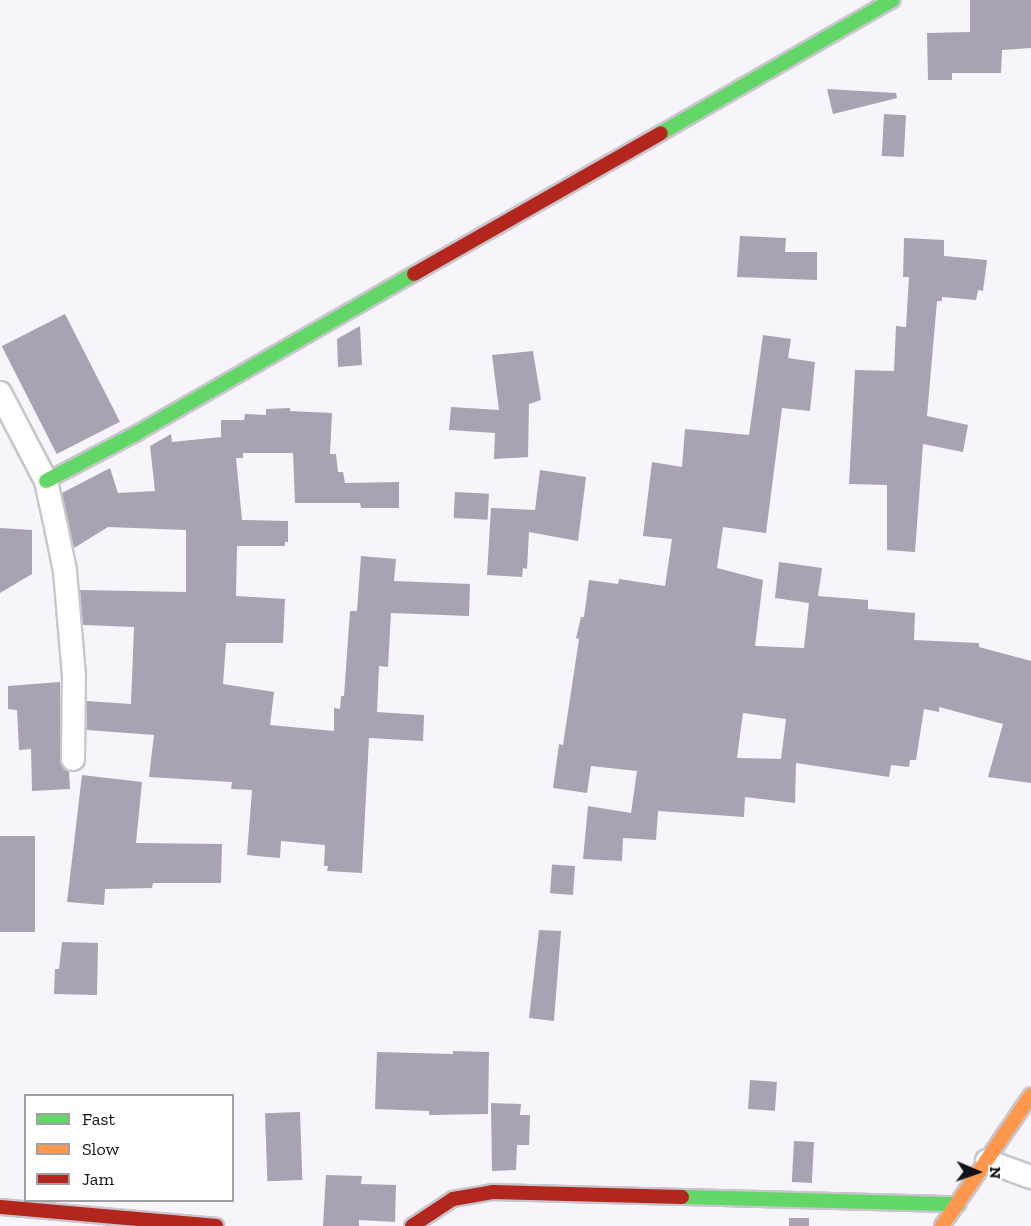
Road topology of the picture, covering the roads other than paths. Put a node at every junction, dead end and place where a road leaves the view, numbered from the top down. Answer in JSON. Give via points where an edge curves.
{"nodes":[{"id":1,"x":892,"y":0,"type":"edge"},
{"id":2,"x":0,"y":393,"type":"edge"},
{"id":3,"x":46,"y":482,"type":"junction"},
{"id":4,"x":73,"y":759,"type":"dead end"},
{"id":5,"x":1031,"y":1095,"type":"edge"},
{"id":6,"x":987,"y":1161,"type":"junction"},
{"id":7,"x":1031,"y":1177,"type":"edge"},
{"id":8,"x":958,"y":1204,"type":"junction"},
{"id":9,"x":0,"y":1207,"type":"edge"},
{"id":10,"x":216,"y":1226,"type":"edge"},
{"id":11,"x":412,"y":1226,"type":"edge"},
{"id":12,"x":942,"y":1226,"type":"edge"}],
"edges":[{"from":1,"to":3,"type":"street"},
{"from":2,"to":3,"type":"street"},
{"from":3,"to":4,"type":"street","via":[[65,571],[74,675]]},
{"from":5,"to":6,"type":"street"},
{"from":6,"to":7,"type":"street"},
{"from":6,"to":8,"type":"street"},
{"from":8,"to":11,"type":"street","via":[[492,1192],[453,1199]]},
{"from":8,"to":12,"type":"street"},
{"from":9,"to":10,"type":"street"}]}
